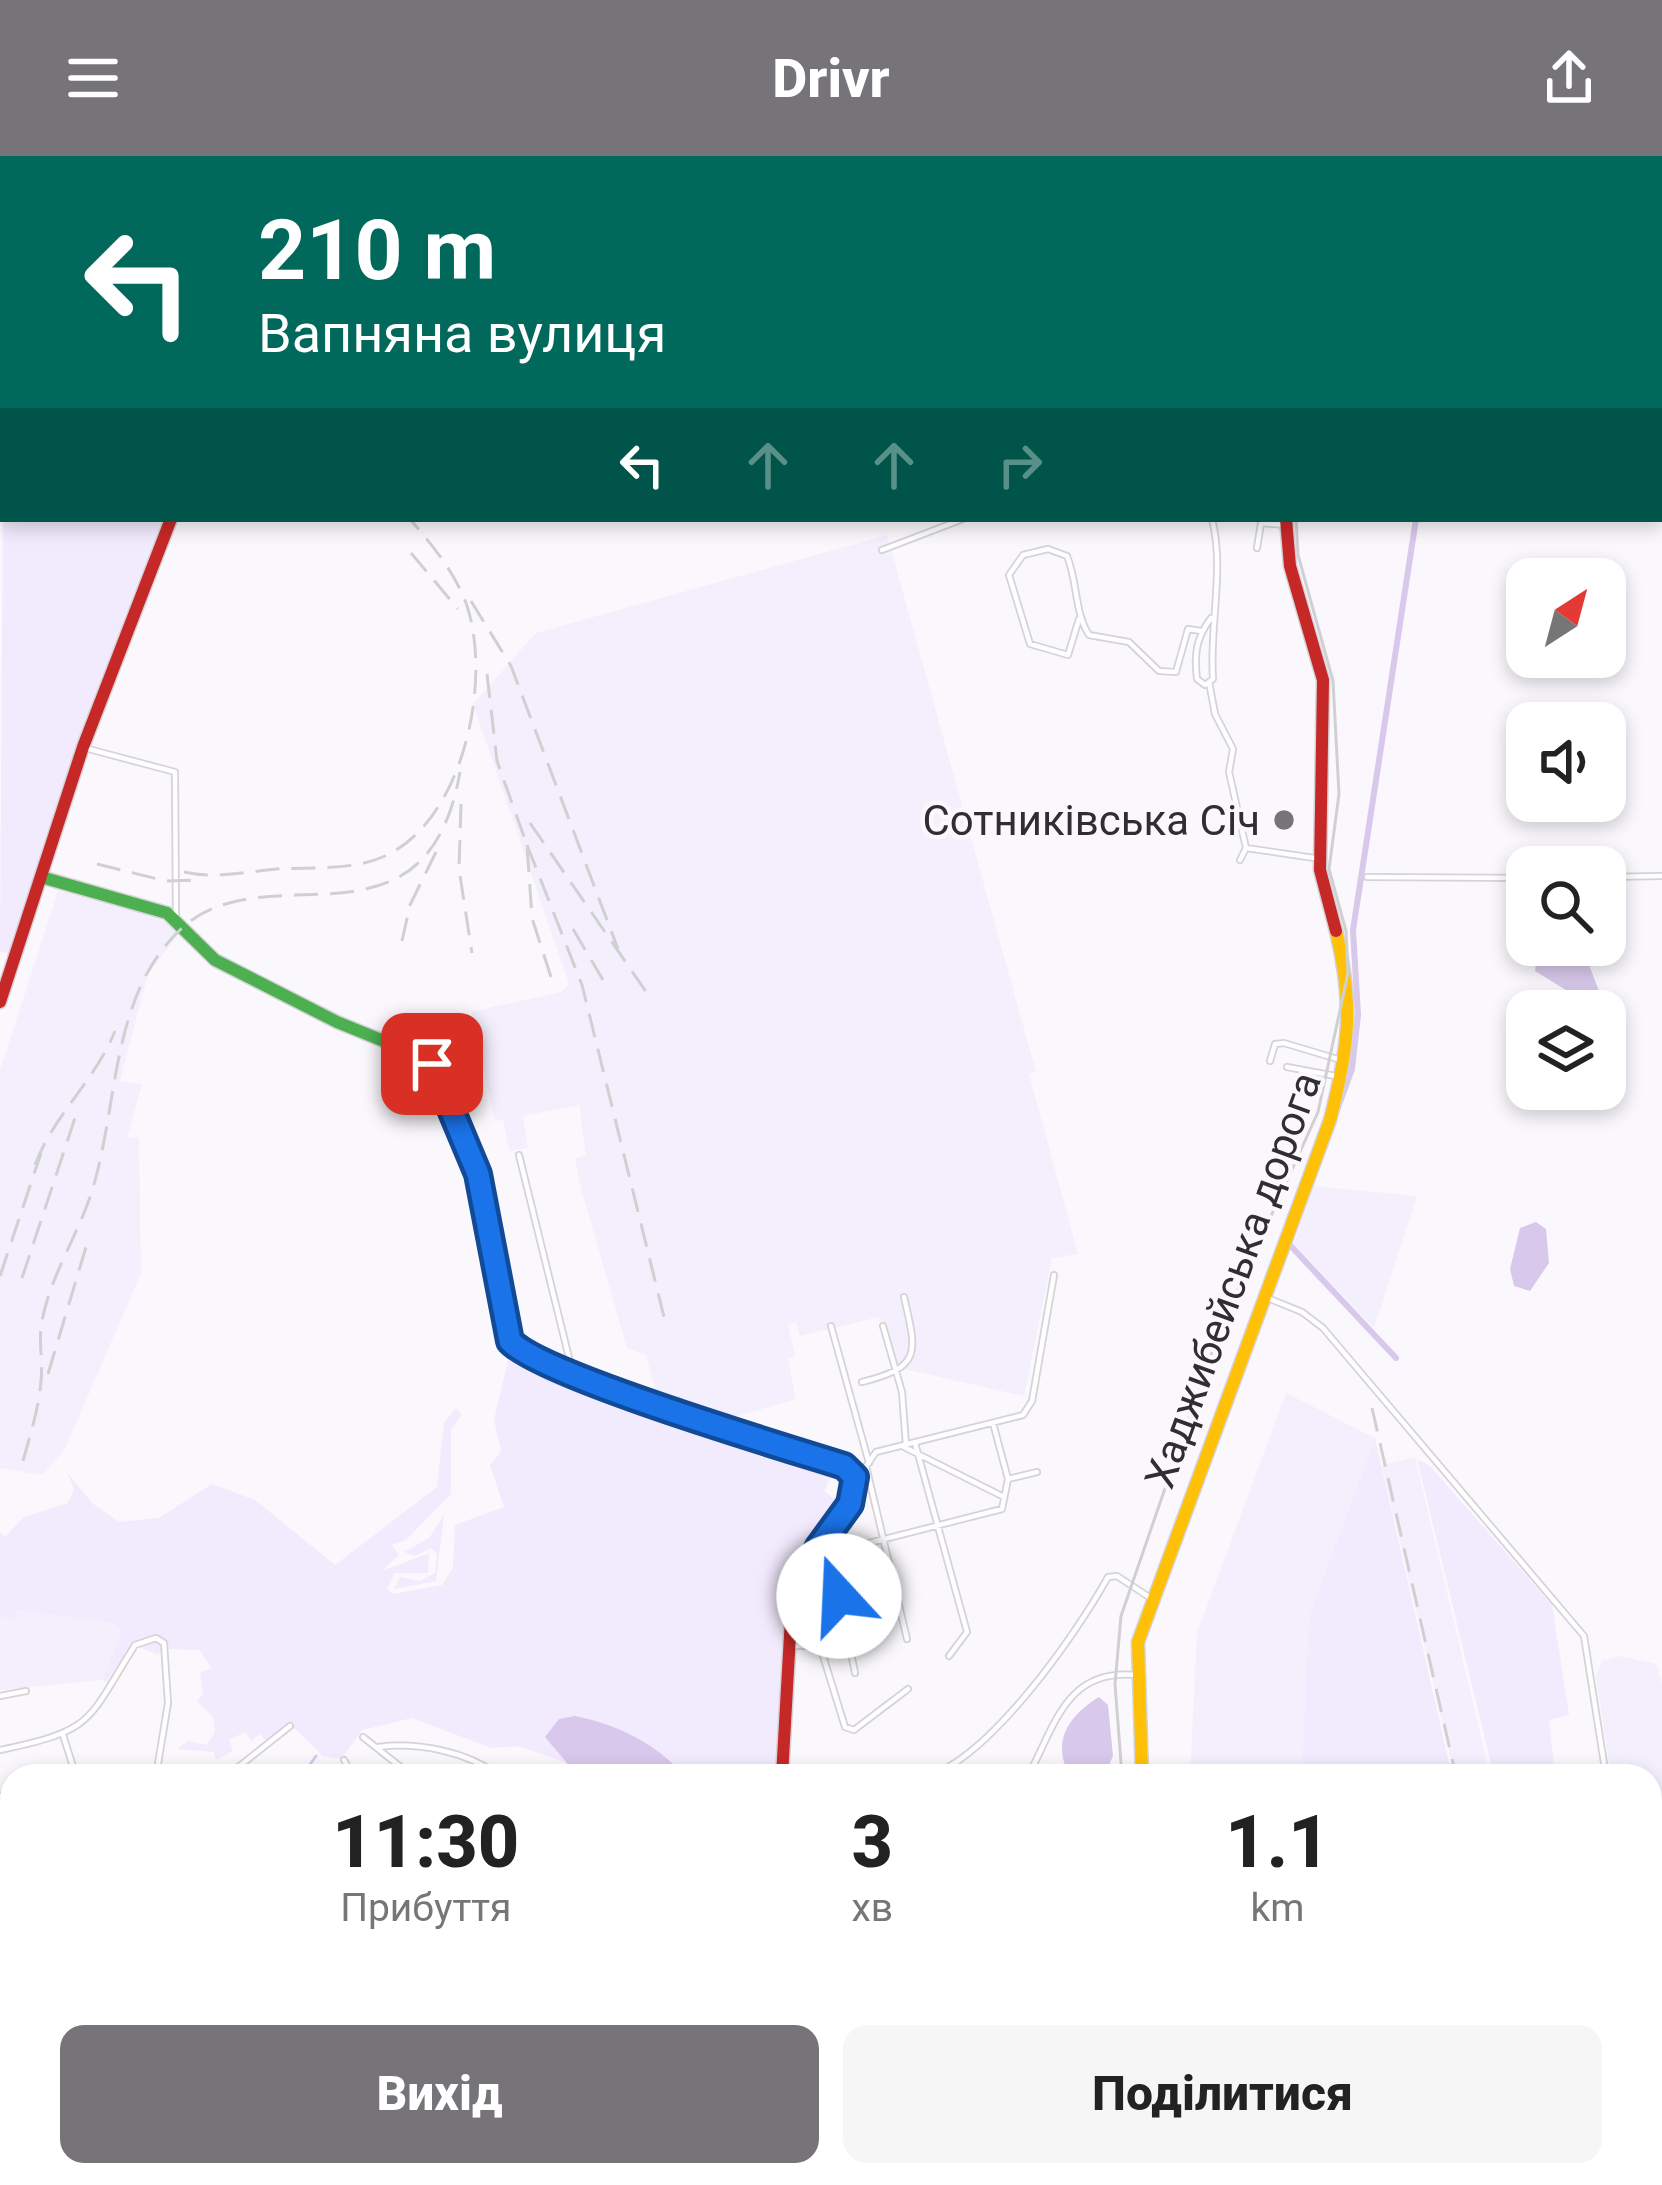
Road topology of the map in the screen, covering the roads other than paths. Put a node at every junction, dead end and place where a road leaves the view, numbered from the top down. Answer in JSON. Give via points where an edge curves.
{"nodes":[{"id":1,"x":170,"y":522,"type":"edge"},
{"id":2,"x":955,"y":522,"type":"edge"},
{"id":3,"x":1213,"y":522,"type":"edge"},
{"id":4,"x":1286,"y":522,"type":"edge"},
{"id":5,"x":1257,"y":548,"type":"dead end"},
{"id":6,"x":882,"y":550,"type":"dead end"},
{"id":7,"x":1211,"y":618,"type":"junction"},
{"id":8,"x":1079,"y":619,"type":"junction"},
{"id":9,"x":1202,"y":631,"type":"junction"},
{"id":10,"x":1209,"y":682,"type":"junction"},
{"id":11,"x":83,"y":747,"type":"junction"},
{"id":12,"x":1246,"y":848,"type":"junction"},
{"id":13,"x":1321,"y":859,"type":"junction"},
{"id":14,"x":1240,"y":860,"type":"dead end"},
{"id":15,"x":1662,"y":876,"type":"edge"},
{"id":16,"x":41,"y":877,"type":"junction"},
{"id":17,"x":1367,"y":877,"type":"dead end"},
{"id":18,"x":1626,"y":877,"type":"edge"},
{"id":19,"x":1506,"y":878,"type":"edge"},
{"id":20,"x":176,"y":919,"type":"junction"},
{"id":21,"x":0,"y":1002,"type":"edge"},
{"id":22,"x":1270,"y":1061,"type":"dead end"},
{"id":23,"x":1346,"y":1062,"type":"junction"},
{"id":24,"x":1287,"y":1067,"type":"dead end"},
{"id":25,"x":1343,"y":1078,"type":"junction"},
{"id":26,"x":519,"y":1155,"type":"dead end"},
{"id":27,"x":1054,"y":1274,"type":"dead end"},
{"id":28,"x":1265,"y":1297,"type":"junction"},
{"id":29,"x":904,"y":1298,"type":"dead end"},
{"id":30,"x":831,"y":1326,"type":"dead end"},
{"id":31,"x":883,"y":1326,"type":"dead end"},
{"id":32,"x":898,"y":1373,"type":"junction"},
{"id":33,"x":573,"y":1374,"type":"junction"},
{"id":34,"x":862,"y":1382,"type":"dead end"},
{"id":35,"x":993,"y":1422,"type":"junction"},
{"id":36,"x":915,"y":1443,"type":"junction"},
{"id":37,"x":904,"y":1445,"type":"junction"},
{"id":38,"x":920,"y":1457,"type":"junction"},
{"id":39,"x":868,"y":1464,"type":"junction"},
{"id":40,"x":1037,"y":1472,"type":"dead end"},
{"id":41,"x":1008,"y":1478,"type":"junction"},
{"id":42,"x":856,"y":1480,"type":"junction"},
{"id":43,"x":1006,"y":1498,"type":"junction"},
{"id":44,"x":938,"y":1525,"type":"junction"},
{"id":45,"x":884,"y":1538,"type":"junction"},
{"id":46,"x":822,"y":1551,"type":"junction"},
{"id":47,"x":1152,"y":1599,"type":"junction"},
{"id":48,"x":907,"y":1639,"type":"dead end"},
{"id":49,"x":790,"y":1646,"type":"junction"},
{"id":50,"x":950,"y":1656,"type":"dead end"},
{"id":51,"x":855,"y":1673,"type":"dead end"},
{"id":52,"x":1137,"y":1675,"type":"junction"},
{"id":53,"x":908,"y":1689,"type":"dead end"},
{"id":54,"x":26,"y":1691,"type":"dead end"},
{"id":55,"x":0,"y":1696,"type":"edge"},
{"id":56,"x":290,"y":1726,"type":"dead end"},
{"id":57,"x":63,"y":1735,"type":"junction"},
{"id":58,"x":363,"y":1737,"type":"dead end"},
{"id":59,"x":378,"y":1747,"type":"junction"},
{"id":60,"x":0,"y":1750,"type":"edge"},
{"id":61,"x":344,"y":1760,"type":"dead end"},
{"id":62,"x":72,"y":1764,"type":"edge"},
{"id":63,"x":158,"y":1764,"type":"edge"},
{"id":64,"x":242,"y":1764,"type":"edge"},
{"id":65,"x":346,"y":1764,"type":"edge"},
{"id":66,"x":398,"y":1764,"type":"edge"},
{"id":67,"x":472,"y":1764,"type":"edge"},
{"id":68,"x":782,"y":1764,"type":"edge"},
{"id":69,"x":954,"y":1764,"type":"edge"},
{"id":70,"x":1034,"y":1764,"type":"edge"},
{"id":71,"x":1141,"y":1764,"type":"edge"},
{"id":72,"x":1604,"y":1764,"type":"edge"}],
"edges":[{"from":1,"to":11,"type":"street"},
{"from":2,"to":6,"type":"street"},
{"from":3,"to":7,"type":"street"},
{"from":4,"to":5,"type":"street","via":[[1261,524]]},
{"from":4,"to":13,"type":"street","name":"Хаджибейська дорога","via":[[1290,566],[1323,680]]},
{"from":7,"to":9,"type":"street"},
{"from":7,"to":10,"type":"street"},
{"from":8,"to":8,"type":"street","via":[[1066,556],[1048,549],[1023,555],[1009,575],[1030,644],[1068,655]]},
{"from":8,"to":9,"type":"street","via":[[1089,635],[1129,642],[1169,673],[1176,672],[1188,629]]},
{"from":9,"to":10,"type":"street","via":[[1197,680]]},
{"from":10,"to":12,"type":"street","via":[[1233,749],[1229,772]]},
{"from":11,"to":16,"type":"street"},
{"from":11,"to":20,"type":"street","via":[[175,772]]},
{"from":12,"to":13,"type":"street"},
{"from":12,"to":14,"type":"street"},
{"from":13,"to":23,"type":"street","name":"Хаджибейська дорога","via":[[1349,984]]},
{"from":15,"to":18,"type":"street"},
{"from":16,"to":20,"type":"street"},
{"from":16,"to":21,"type":"street"},
{"from":17,"to":19,"type":"street"},
{"from":20,"to":33,"type":"street","via":[[215,960],[432,1064],[478,1174],[510,1341]]},
{"from":22,"to":23,"type":"street","via":[[1275,1044],[1284,1043]]},
{"from":23,"to":25,"type":"street","name":"Хаджибейська дорога"},
{"from":24,"to":25,"type":"street"},
{"from":25,"to":28,"type":"street","name":"Хаджибейська дорога"},
{"from":26,"to":33,"type":"street"},
{"from":27,"to":35,"type":"street","via":[[1032,1401],[1023,1415]]},
{"from":28,"to":47,"type":"street","name":"Хаджибейська дорога"},
{"from":28,"to":72,"type":"street","via":[[1323,1328],[1584,1636]]},
{"from":29,"to":32,"type":"street","via":[[914,1350]]},
{"from":30,"to":39,"type":"street"},
{"from":31,"to":32,"type":"street"},
{"from":32,"to":34,"type":"street"},
{"from":32,"to":37,"type":"street"},
{"from":33,"to":42,"type":"street","via":[[844,1466]]},
{"from":35,"to":36,"type":"street"},
{"from":35,"to":41,"type":"street"},
{"from":36,"to":37,"type":"street"},
{"from":36,"to":38,"type":"street"},
{"from":37,"to":38,"type":"street"},
{"from":37,"to":39,"type":"street","via":[[876,1452]]},
{"from":38,"to":43,"type":"street"},
{"from":38,"to":44,"type":"street"},
{"from":39,"to":42,"type":"street"},
{"from":39,"to":45,"type":"street"},
{"from":40,"to":41,"type":"street"},
{"from":41,"to":43,"type":"street"},
{"from":42,"to":46,"type":"street"},
{"from":43,"to":44,"type":"street","via":[[1002,1509]]},
{"from":44,"to":45,"type":"street"},
{"from":44,"to":50,"type":"street","via":[[967,1632]]},
{"from":45,"to":46,"type":"street"},
{"from":45,"to":48,"type":"street"},
{"from":46,"to":49,"type":"street","via":[[793,1600]]},
{"from":46,"to":51,"type":"street"},
{"from":47,"to":52,"type":"street","name":"Хаджибейська дорога"},
{"from":47,"to":69,"type":"street","via":[[1108,1577],[1065,1647]]},
{"from":49,"to":53,"type":"street","via":[[820,1646],[845,1727],[854,1730]]},
{"from":49,"to":68,"type":"street"},
{"from":52,"to":70,"type":"street","via":[[1102,1673],[1076,1692]]},
{"from":52,"to":71,"type":"street","name":"Хаджибейська дорога"},
{"from":54,"to":55,"type":"street"},
{"from":56,"to":64,"type":"street"},
{"from":57,"to":60,"type":"street"},
{"from":57,"to":62,"type":"street"},
{"from":57,"to":63,"type":"street","via":[[89,1721],[135,1645],[163,1641],[168,1703]]},
{"from":58,"to":59,"type":"street"},
{"from":59,"to":66,"type":"street"},
{"from":59,"to":67,"type":"street","via":[[439,1750]]},
{"from":61,"to":65,"type":"street"}]}
